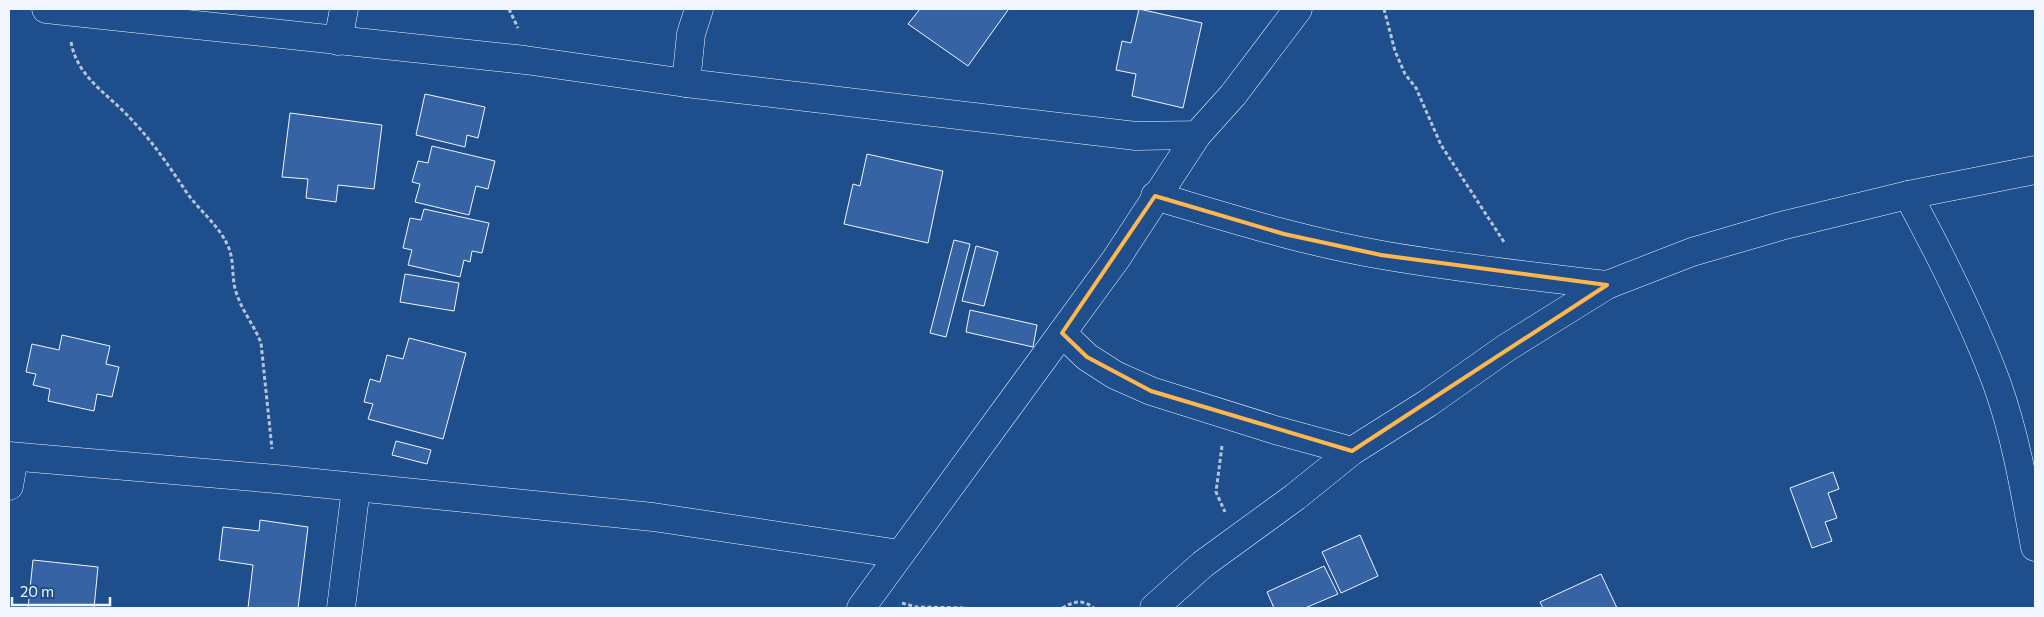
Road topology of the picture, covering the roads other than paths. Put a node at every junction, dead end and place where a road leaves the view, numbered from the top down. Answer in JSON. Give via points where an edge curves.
{"nodes":[{"id":1,"x":344,"y":9,"type":"edge"},
{"id":2,"x":699,"y":9,"type":"edge"},
{"id":3,"x":1298,"y":9,"type":"edge"},
{"id":4,"x":59,"y":10,"type":"edge"},
{"id":5,"x":338,"y":41,"type":"junction"},
{"id":6,"x":686,"y":82,"type":"junction"},
{"id":7,"x":1197,"y":135,"type":"junction"},
{"id":8,"x":2035,"y":170,"type":"edge"},
{"id":9,"x":1908,"y":195,"type":"junction"},
{"id":10,"x":1155,"y":196,"type":"junction"},
{"id":11,"x":1607,"y":284,"type":"junction"},
{"id":12,"x":1062,"y":333,"type":"junction"},
{"id":13,"x":1352,"y":451,"type":"junction"},
{"id":14,"x":11,"y":456,"type":"edge"},
{"id":15,"x":9,"y":486,"type":"edge"},
{"id":16,"x":356,"y":488,"type":"junction"},
{"id":17,"x":2035,"y":547,"type":"edge"},
{"id":18,"x":900,"y":554,"type":"junction"},
{"id":19,"x":868,"y":599,"type":"edge"},
{"id":20,"x":341,"y":608,"type":"edge"},
{"id":21,"x":1154,"y":608,"type":"edge"}],
"edges":[{"from":1,"to":5,"type":"street"},
{"from":2,"to":6,"type":"street","via":[[691,34]]},
{"from":3,"to":7,"type":"street","via":[[1233,95]]},
{"from":4,"to":5,"type":"street"},
{"from":5,"to":6,"type":"street","via":[[525,60]]},
{"from":6,"to":7,"type":"street","via":[[1136,136]]},
{"from":7,"to":10,"type":"street"},
{"from":8,"to":9,"type":"street"},
{"from":9,"to":11,"type":"street","via":[[1692,252]]},
{"from":9,"to":17,"type":"street","via":[[1939,253],[1997,385],[2019,460]]},
{"from":10,"to":11,"type":"street","via":[[1284,234],[1381,255]]},
{"from":10,"to":12,"type":"street","via":[[1116,258]]},
{"from":11,"to":13,"type":"street"},
{"from":12,"to":13,"type":"street","via":[[1087,357],[1115,375],[1151,391]]},
{"from":12,"to":18,"type":"street"},
{"from":13,"to":21,"type":"street","via":[[1203,564]]},
{"from":14,"to":15,"type":"street"},
{"from":14,"to":16,"type":"street"},
{"from":16,"to":18,"type":"street","via":[[653,517]]},
{"from":16,"to":20,"type":"street"},
{"from":18,"to":19,"type":"street"}]}
